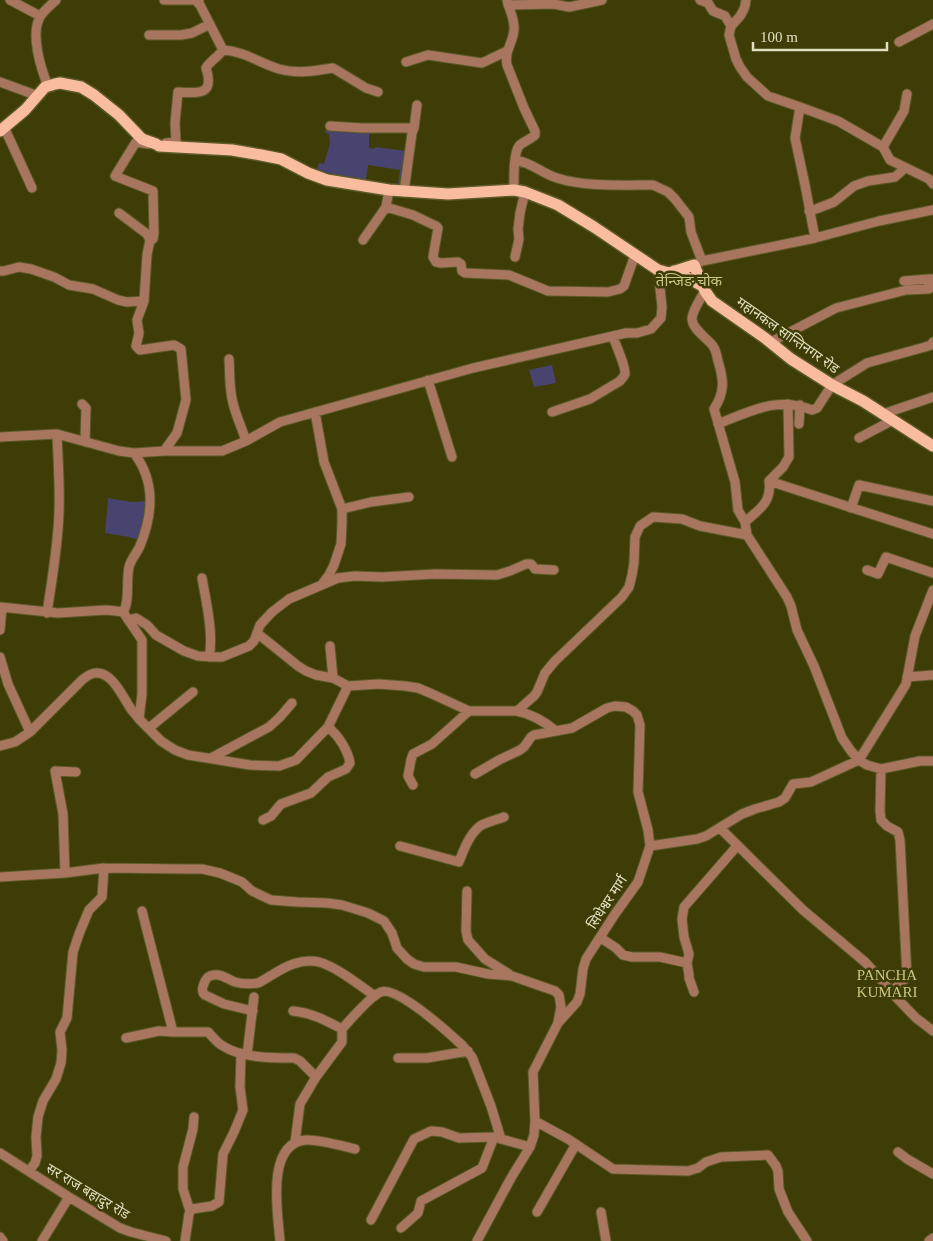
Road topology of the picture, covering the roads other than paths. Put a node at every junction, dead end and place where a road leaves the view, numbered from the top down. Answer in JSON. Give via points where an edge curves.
{"nodes":[{"id":1,"x":10,"y":0,"type":"edge"},
{"id":2,"x":56,"y":0,"type":"edge"},
{"id":3,"x":164,"y":0,"type":"edge"},
{"id":4,"x":199,"y":0,"type":"edge"},
{"id":5,"x":602,"y":0,"type":"edge"},
{"id":6,"x":700,"y":0,"type":"edge"},
{"id":7,"x":746,"y":0,"type":"edge"},
{"id":8,"x":507,"y":2,"type":"edge"},
{"id":9,"x":40,"y":16,"type":"junction"},
{"id":10,"x":210,"y":24,"type":"junction"},
{"id":11,"x":933,"y":24,"type":"edge"},
{"id":12,"x":731,"y":26,"type":"junction"},
{"id":13,"x":149,"y":35,"type":"dead end"},
{"id":14,"x":899,"y":42,"type":"dead end"},
{"id":15,"x":223,"y":50,"type":"junction"},
{"id":16,"x":507,"y":51,"type":"junction"},
{"id":17,"x":406,"y":62,"type":"dead end"},
{"id":18,"x":0,"y":82,"type":"edge"},
{"id":19,"x":48,"y":86,"type":"junction"},
{"id":20,"x":378,"y":92,"type":"dead end"},
{"id":21,"x":907,"y":94,"type":"dead end"},
{"id":22,"x":38,"y":96,"type":"junction"},
{"id":23,"x":417,"y":105,"type":"dead end"},
{"id":24,"x":800,"y":107,"type":"junction"},
{"id":25,"x":330,"y":126,"type":"dead end"},
{"id":26,"x":414,"y":128,"type":"junction"},
{"id":27,"x":2,"y":129,"type":"edge"},
{"id":28,"x":157,"y":145,"type":"junction"},
{"id":29,"x":883,"y":148,"type":"junction"},
{"id":30,"x":515,"y":160,"type":"junction"},
{"id":31,"x":905,"y":168,"type":"junction"},
{"id":32,"x":933,"y":184,"type":"edge"},
{"id":33,"x":32,"y":188,"type":"dead end"},
{"id":34,"x":389,"y":190,"type":"junction"},
{"id":35,"x":520,"y":191,"type":"junction"},
{"id":36,"x":404,"y":192,"type":"junction"},
{"id":37,"x":386,"y":207,"type":"junction"},
{"id":38,"x":809,"y":210,"type":"junction"},
{"id":39,"x":119,"y":213,"type":"dead end"},
{"id":40,"x":931,"y":213,"type":"edge"},
{"id":41,"x":815,"y":238,"type":"junction"},
{"id":42,"x":150,"y":240,"type":"junction"},
{"id":43,"x":364,"y":240,"type":"dead end"},
{"id":44,"x":635,"y":255,"type":"junction"},
{"id":45,"x":516,"y":257,"type":"dead end"},
{"id":46,"x":698,"y":263,"type":"junction"},
{"id":47,"x":0,"y":270,"type":"edge"},
{"id":48,"x":658,"y":270,"type":"junction"},
{"id":49,"x":674,"y":271,"type":"junction"},
{"id":50,"x":930,"y":279,"type":"edge"},
{"id":51,"x":904,"y":280,"type":"dead end"},
{"id":52,"x":704,"y":288,"type":"junction"},
{"id":53,"x":144,"y":301,"type":"junction"},
{"id":54,"x":613,"y":336,"type":"junction"},
{"id":55,"x":770,"y":342,"type":"junction"},
{"id":56,"x":933,"y":342,"type":"edge"},
{"id":57,"x":229,"y":358,"type":"dead end"},
{"id":58,"x":428,"y":380,"type":"junction"},
{"id":59,"x":832,"y":385,"type":"junction"},
{"id":60,"x":933,"y":397,"type":"edge"},
{"id":61,"x":82,"y":404,"type":"dead end"},
{"id":62,"x":788,"y":404,"type":"junction"},
{"id":63,"x":800,"y":405,"type":"junction"},
{"id":64,"x":315,"y":412,"type":"junction"},
{"id":65,"x":552,"y":412,"type":"dead end"},
{"id":66,"x":888,"y":417,"type":"junction"},
{"id":67,"x":718,"y":424,"type":"junction"},
{"id":68,"x":799,"y":424,"type":"dead end"},
{"id":69,"x":56,"y":434,"type":"junction"},
{"id":70,"x":0,"y":437,"type":"edge"},
{"id":71,"x":859,"y":438,"type":"dead end"},
{"id":72,"x":246,"y":441,"type":"junction"},
{"id":73,"x":85,"y":442,"type":"junction"},
{"id":74,"x":933,"y":446,"type":"edge"},
{"id":75,"x":164,"y":452,"type":"junction"},
{"id":76,"x":134,"y":453,"type":"junction"},
{"id":77,"x":452,"y":457,"type":"dead end"},
{"id":78,"x":769,"y":481,"type":"junction"},
{"id":79,"x":410,"y":498,"type":"dead end"},
{"id":80,"x":933,"y":501,"type":"edge"},
{"id":81,"x":851,"y":508,"type":"junction"},
{"id":82,"x":342,"y":509,"type":"junction"},
{"id":83,"x":745,"y":522,"type":"junction"},
{"id":84,"x":933,"y":534,"type":"edge"},
{"id":85,"x":747,"y":535,"type":"junction"},
{"id":86,"x":554,"y":570,"type":"dead end"},
{"id":87,"x":867,"y":570,"type":"dead end"},
{"id":88,"x":933,"y":573,"type":"edge"},
{"id":89,"x":202,"y":578,"type":"dead end"},
{"id":90,"x":323,"y":583,"type":"junction"},
{"id":91,"x":933,"y":590,"type":"edge"},
{"id":92,"x":1,"y":607,"type":"edge"},
{"id":93,"x":47,"y":613,"type":"junction"},
{"id":94,"x":126,"y":616,"type":"junction"},
{"id":95,"x":0,"y":630,"type":"edge"},
{"id":96,"x":257,"y":633,"type":"junction"},
{"id":97,"x":330,"y":646,"type":"dead end"},
{"id":98,"x":0,"y":657,"type":"edge"},
{"id":99,"x":209,"y":657,"type":"junction"},
{"id":100,"x":933,"y":675,"type":"edge"},
{"id":101,"x":907,"y":677,"type":"junction"},
{"id":102,"x":332,"y":678,"type":"junction"},
{"id":103,"x":348,"y":686,"type":"junction"},
{"id":104,"x":193,"y":692,"type":"dead end"},
{"id":105,"x":292,"y":703,"type":"dead end"},
{"id":106,"x":517,"y":710,"type":"junction"},
{"id":107,"x":468,"y":711,"type":"junction"},
{"id":108,"x":139,"y":719,"type":"junction"},
{"id":109,"x":328,"y":726,"type":"junction"},
{"id":110,"x":149,"y":728,"type":"junction"},
{"id":111,"x":556,"y":731,"type":"junction"},
{"id":112,"x":30,"y":732,"type":"junction"},
{"id":113,"x":0,"y":746,"type":"edge"},
{"id":114,"x":211,"y":758,"type":"junction"},
{"id":115,"x":859,"y":760,"type":"junction"},
{"id":116,"x":933,"y":761,"type":"edge"},
{"id":117,"x":881,"y":769,"type":"junction"},
{"id":118,"x":76,"y":772,"type":"dead end"},
{"id":119,"x":475,"y":774,"type":"dead end"},
{"id":120,"x":414,"y":785,"type":"dead end"},
{"id":121,"x":504,"y":817,"type":"dead end"},
{"id":122,"x":263,"y":820,"type":"dead end"},
{"id":123,"x":720,"y":828,"type":"junction"},
{"id":124,"x":400,"y":846,"type":"dead end"},
{"id":125,"x":650,"y":846,"type":"junction"},
{"id":126,"x":737,"y":846,"type":"junction"},
{"id":127,"x":104,"y":868,"type":"junction"},
{"id":128,"x":64,"y":873,"type":"junction"},
{"id":129,"x":0,"y":877,"type":"edge"},
{"id":130,"x":467,"y":891,"type":"dead end"},
{"id":131,"x":142,"y":911,"type":"dead end"},
{"id":132,"x":601,"y":938,"type":"junction"},
{"id":133,"x":687,"y":963,"type":"junction"},
{"id":134,"x":512,"y":976,"type":"junction"},
{"id":135,"x":694,"y":992,"type":"dead end"},
{"id":136,"x":891,"y":992,"type":"junction"},
{"id":137,"x":375,"y":996,"type":"junction"},
{"id":138,"x":254,"y":997,"type":"dead end"},
{"id":139,"x":253,"y":1011,"type":"junction"},
{"id":140,"x":293,"y":1011,"type":"dead end"},
{"id":141,"x":558,"y":1023,"type":"junction"},
{"id":142,"x":342,"y":1029,"type":"junction"},
{"id":143,"x":933,"y":1031,"type":"edge"},
{"id":144,"x":173,"y":1032,"type":"junction"},
{"id":145,"x":126,"y":1038,"type":"dead end"},
{"id":146,"x":468,"y":1051,"type":"junction"},
{"id":147,"x":244,"y":1054,"type":"junction"},
{"id":148,"x":398,"y":1058,"type":"dead end"},
{"id":149,"x":316,"y":1078,"type":"junction"},
{"id":150,"x":194,"y":1117,"type":"dead end"},
{"id":151,"x":535,"y":1121,"type":"junction"},
{"id":152,"x":497,"y":1138,"type":"junction"},
{"id":153,"x":295,"y":1142,"type":"junction"},
{"id":154,"x":576,"y":1144,"type":"junction"},
{"id":155,"x":530,"y":1147,"type":"junction"},
{"id":156,"x":355,"y":1149,"type":"dead end"},
{"id":157,"x":898,"y":1152,"type":"dead end"},
{"id":158,"x":0,"y":1153,"type":"edge"},
{"id":159,"x":29,"y":1171,"type":"junction"},
{"id":160,"x":933,"y":1174,"type":"edge"},
{"id":161,"x":69,"y":1197,"type":"junction"},
{"id":162,"x":190,"y":1211,"type":"junction"},
{"id":163,"x":537,"y":1212,"type":"dead end"},
{"id":164,"x":602,"y":1212,"type":"dead end"},
{"id":165,"x":371,"y":1220,"type":"dead end"},
{"id":166,"x":401,"y":1228,"type":"dead end"},
{"id":167,"x":0,"y":1237,"type":"edge"},
{"id":168,"x":933,"y":1238,"type":"edge"},
{"id":169,"x":4,"y":1241,"type":"edge"},
{"id":170,"x":42,"y":1241,"type":"edge"},
{"id":171,"x":166,"y":1241,"type":"edge"},
{"id":172,"x":185,"y":1241,"type":"edge"},
{"id":173,"x":280,"y":1241,"type":"edge"},
{"id":174,"x":477,"y":1241,"type":"edge"},
{"id":175,"x":606,"y":1241,"type":"edge"},
{"id":176,"x":807,"y":1241,"type":"edge"},
{"id":177,"x":929,"y":1241,"type":"edge"}],
"edges":[{"from":1,"to":9,"type":"street"},
{"from":2,"to":9,"type":"street"},
{"from":3,"to":4,"type":"street"},
{"from":4,"to":10,"type":"street"},
{"from":5,"to":8,"type":"street","via":[[568,7]]},
{"from":6,"to":12,"type":"street","via":[[725,16]]},
{"from":7,"to":12,"type":"street","via":[[742,15]]},
{"from":8,"to":16,"type":"street","via":[[514,27]]},
{"from":9,"to":19,"type":"street","via":[[36,40]]},
{"from":10,"to":13,"type":"street","via":[[181,35]]},
{"from":10,"to":15,"type":"street"},
{"from":11,"to":14,"type":"street"},
{"from":12,"to":24,"type":"street","via":[[732,46],[747,77],[768,96]]},
{"from":15,"to":20,"type":"street","via":[[232,50],[279,69],[309,72],[333,68],[361,86]]},
{"from":15,"to":28,"type":"street","via":[[206,68],[209,82],[206,89],[200,93],[178,92],[176,142]]},
{"from":16,"to":17,"type":"street","via":[[482,63],[428,55]]},
{"from":16,"to":30,"type":"street","via":[[507,65],[535,131],[530,140],[519,146]]},
{"from":18,"to":22,"type":"street"},
{"from":19,"to":22,"type":"main road"},
{"from":19,"to":28,"type":"main road","via":[[60,83],[81,87],[119,115],[142,139]]},
{"from":21,"to":29,"type":"street","via":[[904,110]]},
{"from":22,"to":27,"type":"main road"},
{"from":23,"to":26,"type":"street"},
{"from":24,"to":29,"type":"street","via":[[838,121]]},
{"from":24,"to":38,"type":"street","via":[[795,138]]},
{"from":25,"to":26,"type":"street"},
{"from":26,"to":36,"type":"street"},
{"from":27,"to":33,"type":"street"},
{"from":28,"to":34,"type":"main road","via":[[261,155],[281,159],[327,180]]},
{"from":28,"to":42,"type":"street","via":[[136,142],[115,176],[153,190],[154,233]]},
{"from":29,"to":31,"type":"street","via":[[890,160]]},
{"from":30,"to":35,"type":"street"},
{"from":30,"to":46,"type":"street","via":[[556,178],[574,182],[661,188],[675,198],[689,217]]},
{"from":31,"to":32,"type":"street","via":[[929,178]]},
{"from":31,"to":38,"type":"street","via":[[895,177],[854,186],[834,202]]},
{"from":34,"to":36,"type":"main road"},
{"from":34,"to":37,"type":"street"},
{"from":35,"to":36,"type":"main road"},
{"from":35,"to":44,"type":"main road","via":[[558,205]]},
{"from":35,"to":45,"type":"street"},
{"from":37,"to":43,"type":"street"},
{"from":37,"to":44,"type":"street","via":[[413,215],[438,228],[433,257],[436,262],[458,262],[465,273],[508,275],[548,291],[608,292],[620,289]]},
{"from":38,"to":41,"type":"street"},
{"from":39,"to":42,"type":"street","via":[[147,234]]},
{"from":40,"to":41,"type":"street","via":[[879,221]]},
{"from":41,"to":46,"type":"street"},
{"from":42,"to":53,"type":"street"},
{"from":44,"to":48,"type":"main road"},
{"from":46,"to":49,"type":"main road"},
{"from":46,"to":52,"type":"main road","name":"महानकल सान्तिनगर रोड"},
{"from":47,"to":53,"type":"street","via":[[31,269],[118,300]]},
{"from":48,"to":49,"type":"main road"},
{"from":48,"to":54,"type":"street","via":[[661,318],[651,329]]},
{"from":49,"to":52,"type":"main road"},
{"from":50,"to":51,"type":"street"},
{"from":50,"to":55,"type":"street","via":[[929,289],[906,290],[836,308]]},
{"from":52,"to":55,"type":"main road","name":"महानकल सान्तिनगर रोड","via":[[712,301]]},
{"from":52,"to":67,"type":"street","via":[[692,319],[715,348],[723,376],[721,395],[714,409]]},
{"from":53,"to":75,"type":"street","via":[[137,320],[136,346],[140,350],[174,345],[181,349],[183,360],[186,400],[177,433]]},
{"from":54,"to":58,"type":"street"},
{"from":54,"to":65,"type":"street","via":[[624,367],[624,377],[590,399]]},
{"from":55,"to":59,"type":"main road","name":"महानकल सान्तिनगर रोड"},
{"from":56,"to":59,"type":"street","via":[[867,363]]},
{"from":57,"to":72,"type":"street","via":[[230,390]]},
{"from":58,"to":64,"type":"street"},
{"from":58,"to":77,"type":"street"},
{"from":59,"to":63,"type":"street","via":[[817,408],[812,410]]},
{"from":59,"to":66,"type":"main road","name":"महानकल सान्तिनगर रोड"},
{"from":60,"to":66,"type":"street"},
{"from":61,"to":73,"type":"street","via":[[86,408]]},
{"from":62,"to":63,"type":"street"},
{"from":62,"to":67,"type":"street","via":[[767,405]]},
{"from":62,"to":78,"type":"street","via":[[789,456],[783,468]]},
{"from":63,"to":68,"type":"street"},
{"from":64,"to":72,"type":"street","via":[[280,422]]},
{"from":64,"to":82,"type":"street","via":[[324,462]]},
{"from":66,"to":71,"type":"street"},
{"from":66,"to":74,"type":"main road","name":"महानकल सान्तिनगर रोड"},
{"from":67,"to":83,"type":"street","via":[[735,482],[738,510]]},
{"from":69,"to":70,"type":"street"},
{"from":69,"to":73,"type":"street"},
{"from":69,"to":93,"type":"street","via":[[60,493],[58,538]]},
{"from":72,"to":75,"type":"street","via":[[222,451]]},
{"from":73,"to":76,"type":"street"},
{"from":75,"to":76,"type":"street"},
{"from":76,"to":94,"type":"street","via":[[145,473],[151,498],[147,527],[130,566]]},
{"from":78,"to":81,"type":"street"},
{"from":78,"to":83,"type":"street","via":[[771,492],[766,503]]},
{"from":79,"to":82,"type":"street"},
{"from":80,"to":81,"type":"street","via":[[859,485]]},
{"from":81,"to":84,"type":"street"},
{"from":82,"to":90,"type":"street","via":[[341,544]]},
{"from":83,"to":85,"type":"street"},
{"from":85,"to":106,"type":"street","via":[[682,520],[653,517],[640,526],[635,537],[629,587],[549,667],[534,696]]},
{"from":85,"to":115,"type":"street","via":[[787,597],[797,630],[842,738]]},
{"from":86,"to":90,"type":"street","via":[[536,569],[526,564],[497,575],[355,576]]},
{"from":87,"to":88,"type":"street","via":[[878,574],[886,557]]},
{"from":89,"to":99,"type":"street","via":[[210,637]]},
{"from":90,"to":96,"type":"street","via":[[289,599],[260,624]]},
{"from":91,"to":101,"type":"street","via":[[915,636]]},
{"from":92,"to":93,"type":"street"},
{"from":92,"to":95,"type":"street"},
{"from":93,"to":94,"type":"street","via":[[116,610]]},
{"from":94,"to":99,"type":"street","via":[[136,618],[184,652]]},
{"from":94,"to":108,"type":"street","via":[[142,640]]},
{"from":96,"to":99,"type":"street","via":[[249,646],[222,657]]},
{"from":96,"to":102,"type":"street","via":[[306,672]]},
{"from":97,"to":102,"type":"street"},
{"from":98,"to":112,"type":"street","via":[[8,684]]},
{"from":100,"to":101,"type":"street"},
{"from":101,"to":115,"type":"street","via":[[906,684]]},
{"from":102,"to":103,"type":"street"},
{"from":103,"to":107,"type":"street","via":[[379,684],[418,688]]},
{"from":103,"to":109,"type":"street"},
{"from":104,"to":110,"type":"street"},
{"from":105,"to":114,"type":"street","via":[[269,727]]},
{"from":106,"to":107,"type":"street"},
{"from":106,"to":111,"type":"street"},
{"from":107,"to":120,"type":"street","via":[[432,744],[413,754],[408,776]]},
{"from":108,"to":110,"type":"street"},
{"from":108,"to":112,"type":"street","via":[[108,676],[95,672],[82,680]]},
{"from":109,"to":114,"type":"street","via":[[296,760],[279,766]]},
{"from":109,"to":122,"type":"street","via":[[349,755],[350,763],[346,770],[328,777],[311,793],[281,804]]},
{"from":110,"to":114,"type":"street","via":[[175,750]]},
{"from":111,"to":119,"type":"street","via":[[534,735],[520,750]]},
{"from":111,"to":125,"type":"street","via":[[572,728],[607,708],[626,707],[633,711],[640,726],[638,792]]},
{"from":112,"to":113,"type":"street","via":[[15,742]]},
{"from":115,"to":117,"type":"street"},
{"from":115,"to":123,"type":"street","via":[[811,782],[793,784],[779,802],[742,814]]},
{"from":116,"to":117,"type":"street"},
{"from":117,"to":136,"type":"street","via":[[881,820],[898,832],[904,906],[907,977]]},
{"from":118,"to":128,"type":"street","via":[[55,771],[63,814]]},
{"from":121,"to":124,"type":"street","via":[[481,826],[469,838],[459,862]]},
{"from":123,"to":125,"type":"street","via":[[697,839]]},
{"from":123,"to":126,"type":"street"},
{"from":125,"to":132,"type":"street","name":"सिधेश्वर मार्ग","via":[[638,882]]},
{"from":126,"to":133,"type":"street","via":[[684,907],[682,919],[689,954]]},
{"from":126,"to":136,"type":"street","via":[[803,910],[865,962]]},
{"from":127,"to":128,"type":"street"},
{"from":127,"to":134,"type":"street","via":[[186,869],[220,873],[271,900],[327,903],[368,913],[384,921],[397,948],[414,964]]},
{"from":127,"to":159,"type":"street","via":[[102,897],[90,910],[73,952],[67,1018],[60,1032],[61,1063],[56,1079],[42,1101],[36,1138],[37,1156]]},
{"from":128,"to":129,"type":"street"},
{"from":130,"to":134,"type":"street","via":[[468,940],[485,959]]},
{"from":131,"to":144,"type":"street"},
{"from":132,"to":133,"type":"street","via":[[623,956],[660,957]]},
{"from":132,"to":141,"type":"street","name":"सिधेश्वर मार्ग","via":[[586,960],[577,1002]]},
{"from":133,"to":135,"type":"street","via":[[688,978]]},
{"from":134,"to":141,"type":"street","via":[[559,995]]},
{"from":136,"to":143,"type":"street"},
{"from":137,"to":139,"type":"street","via":[[319,962],[295,963],[259,982],[242,983],[223,975],[206,979],[202,991],[205,995],[224,1004]]},
{"from":137,"to":142,"type":"street"},
{"from":137,"to":146,"type":"street","via":[[382,991],[399,996],[427,1015]]},
{"from":138,"to":139,"type":"street"},
{"from":139,"to":147,"type":"street"},
{"from":140,"to":142,"type":"street","via":[[319,1017]]},
{"from":141,"to":151,"type":"street","name":"सिधेश्वर मार्ग","via":[[532,1072]]},
{"from":142,"to":149,"type":"street","via":[[342,1042]]},
{"from":144,"to":145,"type":"street","via":[[159,1031]]},
{"from":144,"to":147,"type":"street","via":[[208,1032],[231,1051]]},
{"from":146,"to":148,"type":"street","via":[[427,1058]]},
{"from":146,"to":152,"type":"street","via":[[491,1106]]},
{"from":147,"to":149,"type":"street","via":[[294,1058]]},
{"from":147,"to":162,"type":"street","via":[[240,1088],[244,1110],[223,1154],[219,1202]]},
{"from":149,"to":153,"type":"street","via":[[300,1104]]},
{"from":150,"to":162,"type":"street","via":[[182,1167],[183,1189]]},
{"from":151,"to":154,"type":"street"},
{"from":151,"to":155,"type":"street","name":"सिधेश्वर मार्ग"},
{"from":152,"to":155,"type":"street"},
{"from":152,"to":165,"type":"street","via":[[459,1138],[431,1131],[414,1139]]},
{"from":152,"to":166,"type":"street","via":[[482,1168],[421,1201],[418,1213]]},
{"from":153,"to":156,"type":"street","via":[[316,1141]]},
{"from":153,"to":173,"type":"street","via":[[282,1158],[276,1184]]},
{"from":154,"to":163,"type":"street"},
{"from":154,"to":176,"type":"street","via":[[613,1169],[691,1171],[722,1157],[768,1155],[778,1171],[779,1189],[788,1212]]},
{"from":155,"to":174,"type":"street","name":"सिधेश्वर मार्ग"},
{"from":157,"to":160,"type":"street"},
{"from":158,"to":159,"type":"street","name":"सर राज बहादुर रोड"},
{"from":159,"to":161,"type":"street","name":"सर राज बहादुर रोड"},
{"from":161,"to":170,"type":"street"},
{"from":161,"to":171,"type":"street","name":"सर राज बहादुर रोड","via":[[120,1228]]},
{"from":162,"to":172,"type":"street"},
{"from":164,"to":175,"type":"street"},
{"from":167,"to":169,"type":"street"},
{"from":168,"to":177,"type":"street"}]}
